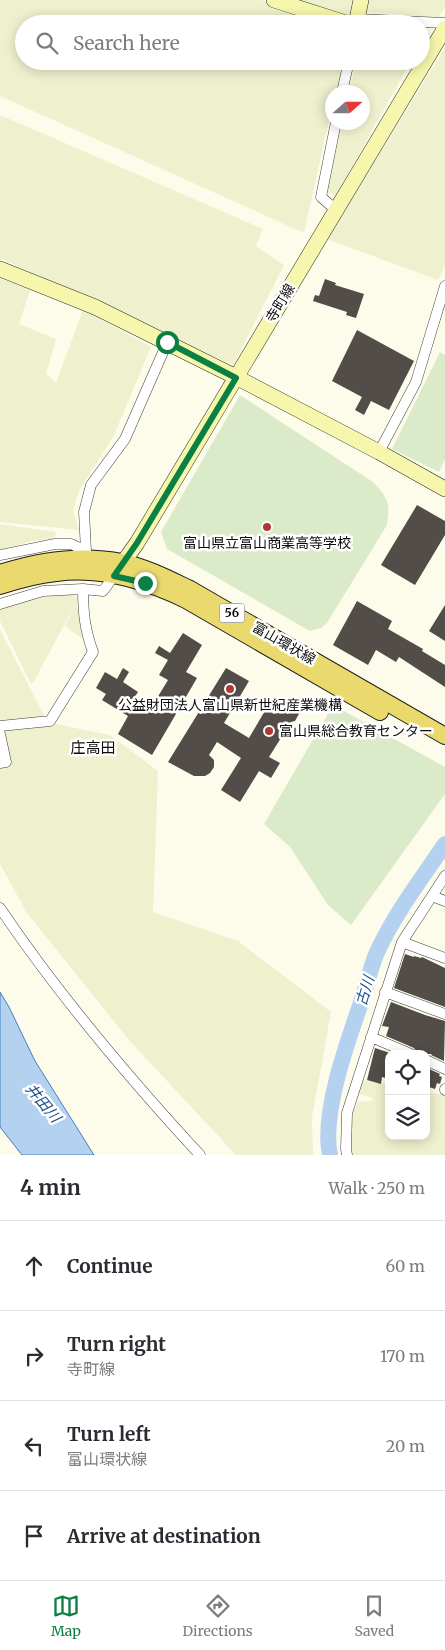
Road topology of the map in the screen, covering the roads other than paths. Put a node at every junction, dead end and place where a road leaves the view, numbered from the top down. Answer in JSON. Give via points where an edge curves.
{"nodes":[{"id":1,"x":274,"y":0,"type":"edge"},
{"id":2,"x":361,"y":0,"type":"edge"},
{"id":3,"x":329,"y":15,"type":"edge"},
{"id":4,"x":356,"y":15,"type":"edge"},
{"id":5,"x":430,"y":24,"type":"edge"},
{"id":6,"x":445,"y":24,"type":"edge"},
{"id":7,"x":445,"y":28,"type":"edge"},
{"id":8,"x":430,"y":53,"type":"edge"},
{"id":9,"x":347,"y":70,"type":"edge"},
{"id":10,"x":420,"y":70,"type":"edge"},
{"id":11,"x":344,"y":85,"type":"edge"},
{"id":12,"x":334,"y":130,"type":"edge"},
{"id":13,"x":336,"y":210,"type":"junction"},
{"id":14,"x":0,"y":269,"type":"edge"},
{"id":15,"x":445,"y":286,"type":"edge"},
{"id":16,"x":167,"y":342,"type":"junction"},
{"id":17,"x":236,"y":378,"type":"junction"},
{"id":18,"x":379,"y":452,"type":"junction"},
{"id":19,"x":445,"y":489,"type":"edge"},
{"id":20,"x":0,"y":555,"type":"edge"},
{"id":21,"x":118,"y":569,"type":"junction"},
{"id":22,"x":0,"y":573,"type":"edge"},
{"id":23,"x":0,"y":586,"type":"edge"},
{"id":24,"x":83,"y":589,"type":"junction"},
{"id":25,"x":0,"y":604,"type":"edge"},
{"id":26,"x":0,"y":726,"type":"edge"},
{"id":27,"x":0,"y":734,"type":"edge"},
{"id":28,"x":445,"y":736,"type":"edge"},
{"id":29,"x":445,"y":749,"type":"edge"},
{"id":30,"x":0,"y":763,"type":"edge"},
{"id":31,"x":445,"y":876,"type":"edge"},
{"id":32,"x":432,"y":896,"type":"junction"},
{"id":33,"x":445,"y":901,"type":"edge"},
{"id":34,"x":0,"y":908,"type":"edge"},
{"id":35,"x":402,"y":942,"type":"junction"},
{"id":36,"x":445,"y":958,"type":"edge"},
{"id":37,"x":385,"y":992,"type":"junction"},
{"id":38,"x":445,"y":1014,"type":"edge"},
{"id":39,"x":371,"y":1037,"type":"junction"},
{"id":40,"x":402,"y":1050,"type":"edge"},
{"id":41,"x":430,"y":1062,"type":"edge"},
{"id":42,"x":445,"y":1068,"type":"edge"},
{"id":43,"x":200,"y":1155,"type":"edge"},
{"id":44,"x":347,"y":1155,"type":"edge"}],
"edges":[{"from":1,"to":3,"type":"street"},
{"from":2,"to":4,"type":"street"},
{"from":5,"to":6,"type":"street"},
{"from":7,"to":8,"type":"street","name":"寺町線"},
{"from":9,"to":11,"type":"street"},
{"from":10,"to":13,"type":"street","name":"寺町線"},
{"from":12,"to":13,"type":"street","via":[[321,197]]},
{"from":13,"to":17,"type":"street","name":"寺町線"},
{"from":14,"to":16,"type":"street","via":[[95,307]]},
{"from":15,"to":18,"type":"street","via":[[416,382]]},
{"from":16,"to":17,"type":"street"},
{"from":16,"to":20,"type":"street","via":[[124,439],[91,485],[84,512],[86,551],[71,544],[55,544]]},
{"from":17,"to":18,"type":"street"},
{"from":17,"to":21,"type":"street","name":"寺町線"},
{"from":18,"to":19,"type":"street"},
{"from":21,"to":22,"type":"main road","name":"富山環状線","number":"56","via":[[90,558],[68,558]]},
{"from":21,"to":23,"type":"main road","name":"富山環状線","number":"56","via":[[57,572]]},
{"from":21,"to":24,"type":"street","via":[[103,591]]},
{"from":21,"to":28,"type":"main road","name":"富山環状線","number":"56","via":[[147,570],[190,589]]},
{"from":21,"to":29,"type":"main road","name":"富山環状線","number":"56","via":[[134,580],[160,587],[186,600]]},
{"from":24,"to":25,"type":"street","via":[[43,591]]},
{"from":24,"to":26,"type":"street","via":[[83,612],[93,652],[50,721]]},
{"from":27,"to":30,"type":"street","via":[[6,762]]},
{"from":31,"to":32,"type":"street"},
{"from":32,"to":33,"type":"street"},
{"from":32,"to":35,"type":"street"},
{"from":34,"to":43,"type":"street","via":[[112,1055]]},
{"from":35,"to":36,"type":"street"},
{"from":35,"to":37,"type":"street"},
{"from":37,"to":38,"type":"street"},
{"from":37,"to":39,"type":"street"},
{"from":39,"to":40,"type":"street"},
{"from":39,"to":44,"type":"street","via":[[347,1113]]},
{"from":41,"to":42,"type":"street"}]}
